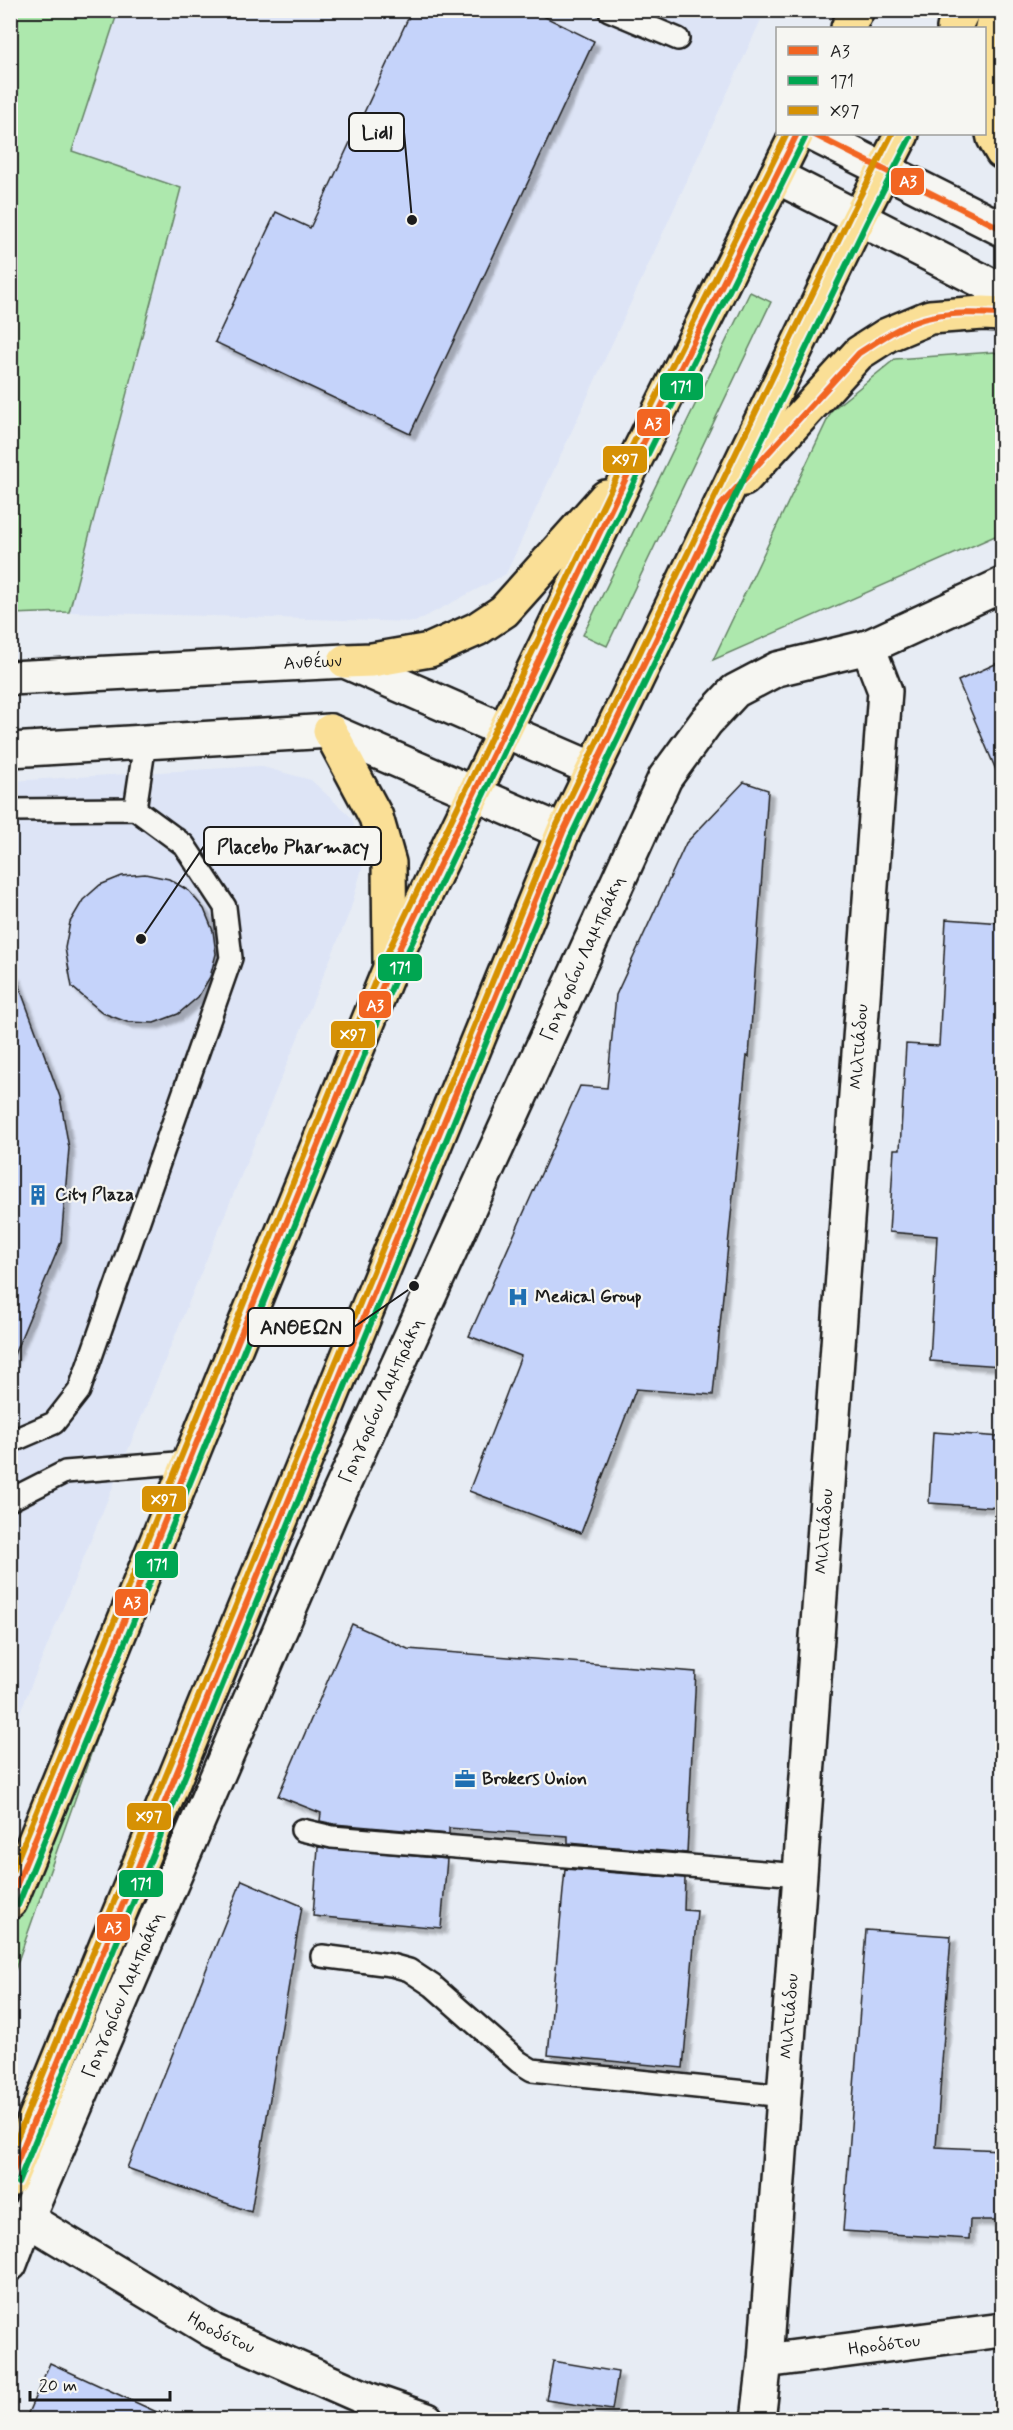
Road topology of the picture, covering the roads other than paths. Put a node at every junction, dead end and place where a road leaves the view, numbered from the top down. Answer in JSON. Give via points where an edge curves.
{"nodes":[{"id":1,"x":609,"y":10,"type":"edge"},
{"id":2,"x":857,"y":10,"type":"edge"},
{"id":3,"x":963,"y":10,"type":"edge"},
{"id":4,"x":996,"y":10,"type":"edge"},
{"id":5,"x":848,"y":27,"type":"edge"},
{"id":6,"x":954,"y":27,"type":"edge"},
{"id":7,"x":678,"y":39,"type":"dead end"},
{"id":8,"x":986,"y":70,"type":"edge"},
{"id":9,"x":986,"y":103,"type":"edge"},
{"id":10,"x":796,"y":135,"type":"edge"},
{"id":11,"x":815,"y":135,"type":"edge"},
{"id":12,"x":901,"y":135,"type":"edge"},
{"id":13,"x":1002,"y":152,"type":"edge"},
{"id":14,"x":883,"y":169,"type":"junction"},
{"id":15,"x":776,"y":176,"type":"junction"},
{"id":16,"x":858,"y":218,"type":"junction"},
{"id":17,"x":1002,"y":229,"type":"edge"},
{"id":18,"x":1002,"y":291,"type":"edge"},
{"id":19,"x":1002,"y":314,"type":"edge"},
{"id":20,"x":628,"y":474,"type":"junction"},
{"id":21,"x":721,"y":505,"type":"junction"},
{"id":22,"x":1002,"y":585,"type":"edge"},
{"id":23,"x":868,"y":647,"type":"junction"},
{"id":24,"x":345,"y":661,"type":"junction"},
{"id":25,"x":10,"y":678,"type":"edge"},
{"id":26,"x":505,"y":730,"type":"junction"},
{"id":27,"x":330,"y":731,"type":"junction"},
{"id":28,"x":145,"y":743,"type":"junction"},
{"id":29,"x":10,"y":750,"type":"edge"},
{"id":30,"x":593,"y":769,"type":"junction"},
{"id":31,"x":474,"y":794,"type":"junction"},
{"id":32,"x":135,"y":809,"type":"junction"},
{"id":33,"x":10,"y":810,"type":"edge"},
{"id":34,"x":562,"y":832,"type":"junction"},
{"id":35,"x":390,"y":968,"type":"junction"},
{"id":36,"x":10,"y":1442,"type":"edge"},
{"id":37,"x":189,"y":1462,"type":"junction"},
{"id":38,"x":10,"y":1500,"type":"edge"},
{"id":39,"x":302,"y":1830,"type":"dead end"},
{"id":40,"x":800,"y":1875,"type":"junction"},
{"id":41,"x":10,"y":1902,"type":"edge"},
{"id":42,"x":322,"y":1956,"type":"dead end"},
{"id":43,"x":784,"y":2096,"type":"junction"},
{"id":44,"x":10,"y":2180,"type":"edge"},
{"id":45,"x":27,"y":2219,"type":"junction"},
{"id":46,"x":10,"y":2264,"type":"edge"},
{"id":47,"x":1002,"y":2330,"type":"edge"},
{"id":48,"x":765,"y":2361,"type":"junction"},
{"id":49,"x":427,"y":2420,"type":"edge"},
{"id":50,"x":758,"y":2420,"type":"edge"}],
"edges":[{"from":1,"to":7,"type":"lane"},
{"from":2,"to":5,"type":"main road"},
{"from":3,"to":6,"type":"main road"},
{"from":4,"to":8,"type":"main road"},
{"from":9,"to":13,"type":"main road","via":[[994,138]]},
{"from":10,"to":15,"type":"main road"},
{"from":11,"to":14,"type":"street"},
{"from":12,"to":14,"type":"main road"},
{"from":14,"to":16,"type":"main road"},
{"from":14,"to":17,"type":"street"},
{"from":15,"to":16,"type":"street"},
{"from":15,"to":20,"type":"main road"},
{"from":16,"to":18,"type":"street"},
{"from":16,"to":21,"type":"main road"},
{"from":19,"to":21,"type":"main road","via":[[930,317],[887,335],[859,353]]},
{"from":20,"to":24,"type":"main road","via":[[504,611],[477,629],[430,650]]},
{"from":20,"to":26,"type":"main road"},
{"from":21,"to":30,"type":"main road"},
{"from":22,"to":23,"type":"street","name":"Γρηγορίου Λαμπράκη"},
{"from":23,"to":40,"type":"street","name":"Μιλτιάδου","via":[[885,691]]},
{"from":23,"to":45,"type":"street","name":"Γρηγορίου Λαμπράκη","via":[[777,669],[735,691],[706,722],[665,778],[330,1514]]},
{"from":24,"to":25,"type":"street","name":"Ανθέων"},
{"from":24,"to":26,"type":"street","name":"Ανθέων"},
{"from":26,"to":30,"type":"street","name":"Ανθέων"},
{"from":26,"to":31,"type":"main road"},
{"from":27,"to":28,"type":"street"},
{"from":27,"to":31,"type":"street"},
{"from":27,"to":35,"type":"main road","via":[[376,817],[388,864]]},
{"from":28,"to":29,"type":"street"},
{"from":28,"to":32,"type":"lane"},
{"from":30,"to":34,"type":"main road"},
{"from":31,"to":34,"type":"street"},
{"from":31,"to":35,"type":"main road"},
{"from":32,"to":33,"type":"lane"},
{"from":32,"to":36,"type":"lane","via":[[184,845],[225,907],[231,958],[79,1392],[54,1422]]},
{"from":34,"to":44,"type":"main road"},
{"from":35,"to":37,"type":"main road"},
{"from":37,"to":38,"type":"lane","via":[[65,1472]]},
{"from":37,"to":41,"type":"main road"},
{"from":39,"to":40,"type":"lane","via":[[332,1837]]},
{"from":40,"to":43,"type":"street","name":"Μιλτιάδου"},
{"from":42,"to":43,"type":"lane","via":[[410,1970],[532,2070]]},
{"from":43,"to":48,"type":"street","name":"Μιλτιάδου"},
{"from":45,"to":46,"type":"street","name":"Γρηγορίου Λαμπράκη"},
{"from":45,"to":49,"type":"street","name":"Ηροδότου","via":[[213,2331],[370,2400]]},
{"from":47,"to":48,"type":"street","name":"Ηροδότου"},
{"from":48,"to":50,"type":"street","name":"Μιλτιάδου"}]}
